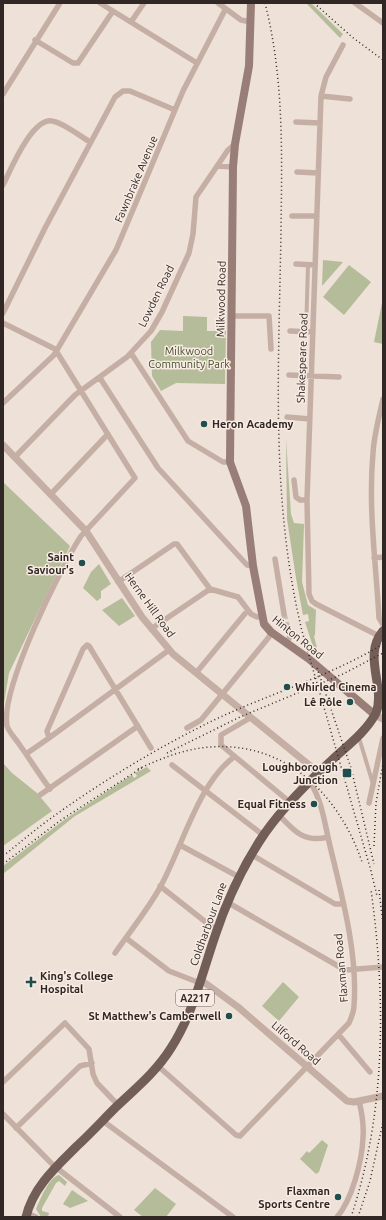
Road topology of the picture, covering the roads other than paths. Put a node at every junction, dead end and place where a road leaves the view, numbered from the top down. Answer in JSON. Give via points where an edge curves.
{"nodes":[{"id":1,"x":60,"y":3,"type":"edge"},
{"id":2,"x":100,"y":3,"type":"edge"},
{"id":3,"x":144,"y":3,"type":"edge"},
{"id":4,"x":218,"y":3,"type":"edge"},
{"id":5,"x":251,"y":3,"type":"edge"},
{"id":6,"x":355,"y":3,"type":"edge"},
{"id":7,"x":362,"y":5,"type":"edge"},
{"id":8,"x":225,"y":10,"type":"junction"},
{"id":9,"x":113,"y":11,"type":"junction"},
{"id":10,"x":131,"y":22,"type":"junction"},
{"id":11,"x":251,"y":22,"type":"junction"},
{"id":12,"x":383,"y":23,"type":"edge"},
{"id":13,"x":35,"y":40,"type":"junction"},
{"id":14,"x":343,"y":45,"type":"dead end"},
{"id":15,"x":197,"y":63,"type":"junction"},
{"id":16,"x":3,"y":94,"type":"edge"},
{"id":17,"x":321,"y":96,"type":"junction"},
{"id":18,"x":350,"y":99,"type":"dead end"},
{"id":19,"x":175,"y":110,"type":"junction"},
{"id":20,"x":296,"y":122,"type":"dead end"},
{"id":21,"x":320,"y":123,"type":"junction"},
{"id":22,"x":90,"y":142,"type":"junction"},
{"id":23,"x":235,"y":144,"type":"junction"},
{"id":24,"x":218,"y":166,"type":"junction"},
{"id":25,"x":233,"y":167,"type":"junction"},
{"id":26,"x":296,"y":172,"type":"dead end"},
{"id":27,"x":318,"y":173,"type":"junction"},
{"id":28,"x":3,"y":185,"type":"edge"},
{"id":29,"x":292,"y":216,"type":"dead end"},
{"id":30,"x":317,"y":216,"type":"junction"},
{"id":31,"x":296,"y":264,"type":"dead end"},
{"id":32,"x":308,"y":265,"type":"junction"},
{"id":33,"x":315,"y":265,"type":"junction"},
{"id":34,"x":3,"y":313,"type":"edge"},
{"id":35,"x":232,"y":316,"type":"junction"},
{"id":36,"x":3,"y":323,"type":"edge"},
{"id":37,"x":290,"y":331,"type":"dead end"},
{"id":38,"x":306,"y":332,"type":"junction"},
{"id":39,"x":313,"y":332,"type":"junction"},
{"id":40,"x":271,"y":349,"type":"dead end"},
{"id":41,"x":56,"y":351,"type":"junction"},
{"id":42,"x":131,"y":353,"type":"junction"},
{"id":43,"x":289,"y":375,"type":"dead end"},
{"id":44,"x":311,"y":376,"type":"junction"},
{"id":45,"x":339,"y":377,"type":"dead end"},
{"id":46,"x":100,"y":378,"type":"junction"},
{"id":47,"x":80,"y":391,"type":"junction"},
{"id":48,"x":383,"y":399,"type":"edge"},
{"id":49,"x":3,"y":403,"type":"edge"},
{"id":50,"x":287,"y":417,"type":"dead end"},
{"id":51,"x":310,"y":419,"type":"junction"},
{"id":52,"x":108,"y":434,"type":"junction"},
{"id":53,"x":3,"y":445,"type":"edge"},
{"id":54,"x":15,"y":456,"type":"junction"},
{"id":55,"x":230,"y":462,"type":"junction"},
{"id":56,"x":294,"y":480,"type":"dead end"},
{"id":57,"x":51,"y":494,"type":"junction"},
{"id":58,"x":307,"y":500,"type":"junction"},
{"id":59,"x":86,"y":531,"type":"junction"},
{"id":60,"x":383,"y":557,"type":"edge"},
{"id":61,"x":374,"y":558,"type":"junction"},
{"id":62,"x":275,"y":559,"type":"dead end"},
{"id":63,"x":253,"y":566,"type":"junction"},
{"id":64,"x":118,"y":582,"type":"junction"},
{"id":65,"x":210,"y":589,"type":"junction"},
{"id":66,"x":248,"y":610,"type":"junction"},
{"id":67,"x":284,"y":614,"type":"tunnel mouth"},
{"id":68,"x":261,"y":617,"type":"junction"},
{"id":69,"x":383,"y":625,"type":"edge"},
{"id":70,"x":287,"y":626,"type":"tunnel mouth"},
{"id":71,"x":151,"y":629,"type":"junction"},
{"id":72,"x":271,"y":632,"type":"junction"},
{"id":73,"x":381,"y":634,"type":"edge"},
{"id":74,"x":287,"y":642,"type":"junction"},
{"id":75,"x":169,"y":650,"type":"junction"},
{"id":76,"x":196,"y":673,"type":"junction"},
{"id":77,"x":381,"y":685,"type":"edge"},
{"id":78,"x":115,"y":689,"type":"junction"},
{"id":79,"x":221,"y":695,"type":"junction"},
{"id":80,"x":379,"y":717,"type":"edge"},
{"id":81,"x":250,"y":718,"type":"junction"},
{"id":82,"x":138,"y":726,"type":"junction"},
{"id":83,"x":187,"y":728,"type":"dead end"},
{"id":84,"x":357,"y":737,"type":"junction"},
{"id":85,"x":49,"y":738,"type":"junction"},
{"id":86,"x":383,"y":738,"type":"edge"},
{"id":87,"x":151,"y":748,"type":"dead end"},
{"id":88,"x":26,"y":754,"type":"junction"},
{"id":89,"x":234,"y":757,"type":"junction"},
{"id":90,"x":172,"y":765,"type":"dead end"},
{"id":91,"x":319,"y":773,"type":"junction"},
{"id":92,"x":310,"y":782,"type":"junction"},
{"id":93,"x":373,"y":786,"type":"junction"},
{"id":94,"x":50,"y":789,"type":"junction"},
{"id":95,"x":206,"y":790,"type":"junction"},
{"id":96,"x":40,"y":795,"type":"dead end"},
{"id":97,"x":291,"y":803,"type":"junction"},
{"id":98,"x":369,"y":803,"type":"dead end"},
{"id":99,"x":280,"y":816,"type":"junction"},
{"id":100,"x":263,"y":835,"type":"junction"},
{"id":101,"x":328,"y":837,"type":"junction"},
{"id":102,"x":180,"y":845,"type":"junction"},
{"id":103,"x":252,"y":855,"type":"junction"},
{"id":104,"x":239,"y":877,"type":"junction"},
{"id":105,"x":160,"y":886,"type":"junction"},
{"id":106,"x":227,"y":902,"type":"junction"},
{"id":107,"x":343,"y":904,"type":"junction"},
{"id":108,"x":217,"y":931,"type":"junction"},
{"id":109,"x":126,"y":938,"type":"junction"},
{"id":110,"x":115,"y":953,"type":"dead end"},
{"id":111,"x":383,"y":967,"type":"edge"},
{"id":112,"x":353,"y":970,"type":"junction"},
{"id":113,"x":200,"y":981,"type":"junction"},
{"id":114,"x":338,"y":1034,"type":"junction"},
{"id":115,"x":92,"y":1063,"type":"junction"},
{"id":116,"x":158,"y":1066,"type":"junction"},
{"id":117,"x":306,"y":1066,"type":"junction"},
{"id":118,"x":370,"y":1072,"type":"dead end"},
{"id":119,"x":3,"y":1082,"type":"edge"},
{"id":120,"x":383,"y":1096,"type":"edge"},
{"id":121,"x":359,"y":1101,"type":"junction"},
{"id":122,"x":118,"y":1105,"type":"junction"},
{"id":123,"x":3,"y":1114,"type":"edge"},
{"id":124,"x":103,"y":1121,"type":"junction"},
{"id":125,"x":16,"y":1128,"type":"junction"},
{"id":126,"x":56,"y":1167,"type":"junction"},
{"id":127,"x":26,"y":1215,"type":"edge"},
{"id":128,"x":36,"y":1217,"type":"edge"},
{"id":129,"x":120,"y":1217,"type":"edge"},
{"id":130,"x":233,"y":1217,"type":"edge"},
{"id":131,"x":337,"y":1217,"type":"edge"}],
"edges":[{"from":1,"to":13,"type":"street"},
{"from":2,"to":9,"type":"street"},
{"from":3,"to":10,"type":"street"},
{"from":4,"to":8,"type":"street"},
{"from":5,"to":11,"type":"main road","name":"Milkwood Road"},
{"from":6,"to":7,"type":"street"},
{"from":7,"to":12,"type":"street"},
{"from":8,"to":11,"type":"street","via":[[243,21]]},
{"from":8,"to":15,"type":"street","name":"Fawnbrake Avenue"},
{"from":9,"to":10,"type":"street"},
{"from":9,"to":13,"type":"street","via":[[78,63],[73,63]]},
{"from":10,"to":15,"type":"street"},
{"from":11,"to":23,"type":"main road","name":"Milkwood Road","via":[[247,82]]},
{"from":13,"to":16,"type":"street"},
{"from":14,"to":17,"type":"street","name":"Shakespeare Road","via":[[326,77]]},
{"from":15,"to":19,"type":"street","name":"Fawnbrake Avenue"},
{"from":17,"to":18,"type":"street"},
{"from":17,"to":21,"type":"street","name":"Shakespeare Road"},
{"from":19,"to":22,"type":"street","via":[[134,92],[123,91],[115,97]]},
{"from":19,"to":41,"type":"street","name":"Fawnbrake Avenue","via":[[120,242]]},
{"from":20,"to":21,"type":"street"},
{"from":21,"to":27,"type":"street","name":"Shakespeare Road"},
{"from":22,"to":28,"type":"street","via":[[55,122],[40,123],[18,154]]},
{"from":22,"to":34,"type":"street"},
{"from":23,"to":24,"type":"street","name":"Lowden Road"},
{"from":23,"to":25,"type":"main road","name":"Milkwood Road"},
{"from":24,"to":25,"type":"street"},
{"from":24,"to":42,"type":"street","name":"Lowden Road","via":[[196,197],[190,248],[162,312],[151,331]]},
{"from":25,"to":35,"type":"main road","name":"Milkwood Road"},
{"from":26,"to":27,"type":"street"},
{"from":27,"to":30,"type":"street","name":"Shakespeare Road"},
{"from":29,"to":30,"type":"street"},
{"from":30,"to":33,"type":"street","name":"Shakespeare Road"},
{"from":31,"to":32,"type":"street"},
{"from":32,"to":33,"type":"street"},
{"from":32,"to":38,"type":"street"},
{"from":33,"to":39,"type":"street","name":"Shakespeare Road"},
{"from":35,"to":40,"type":"street","via":[[269,316]]},
{"from":35,"to":55,"type":"main road","name":"Milkwood Road"},
{"from":36,"to":41,"type":"street","via":[[49,345]]},
{"from":37,"to":38,"type":"street"},
{"from":38,"to":39,"type":"street"},
{"from":39,"to":44,"type":"street","name":"Shakespeare Road"},
{"from":41,"to":47,"type":"street"},
{"from":41,"to":49,"type":"street","name":"Fawnbrake Avenue"},
{"from":42,"to":46,"type":"street","name":"Lowden Road"},
{"from":42,"to":55,"type":"street","via":[[188,441],[223,462]]},
{"from":43,"to":44,"type":"street"},
{"from":44,"to":45,"type":"street"},
{"from":44,"to":51,"type":"street","name":"Shakespeare Road"},
{"from":46,"to":47,"type":"street","name":"Lowden Road"},
{"from":46,"to":63,"type":"street","via":[[161,471],[247,565]]},
{"from":47,"to":52,"type":"street"},
{"from":47,"to":54,"type":"street","name":"Lowden Road"},
{"from":48,"to":61,"type":"street","via":[[373,452],[371,508]]},
{"from":50,"to":51,"type":"street"},
{"from":51,"to":58,"type":"street","name":"Shakespeare Road"},
{"from":52,"to":57,"type":"street"},
{"from":52,"to":59,"type":"street","via":[[135,478]]},
{"from":53,"to":54,"type":"street","name":"Herne Hill Road"},
{"from":54,"to":57,"type":"street","name":"Herne Hill Road"},
{"from":55,"to":63,"type":"main road","name":"Milkwood Road","via":[[247,510]]},
{"from":56,"to":58,"type":"street","via":[[296,497]]},
{"from":57,"to":59,"type":"street","name":"Herne Hill Road"},
{"from":58,"to":73,"type":"street","name":"Shakespeare Road","via":[[309,598],[317,605]]},
{"from":59,"to":64,"type":"street","name":"Herne Hill Road"},
{"from":59,"to":88,"type":"street","via":[[54,586],[12,680],[7,725]]},
{"from":60,"to":61,"type":"street"},
{"from":61,"to":69,"type":"street","via":[[379,618]]},
{"from":62,"to":67,"type":"street"},
{"from":63,"to":68,"type":"main road","name":"Milkwood Road"},
{"from":64,"to":65,"type":"street","via":[[175,544]]},
{"from":64,"to":71,"type":"street","name":"Herne Hill Road"},
{"from":65,"to":66,"type":"street","name":"Hinton Road","via":[[238,597]]},
{"from":65,"to":71,"type":"street"},
{"from":66,"to":68,"type":"street","name":"Hinton Road","via":[[254,616]]},
{"from":66,"to":76,"type":"street"},
{"from":68,"to":72,"type":"main road","name":"Hinton Road"},
{"from":70,"to":74,"type":"street","via":[[292,633]]},
{"from":71,"to":75,"type":"street","name":"Herne Hill Road"},
{"from":72,"to":74,"type":"main road","name":"Hinton Road"},
{"from":72,"to":79,"type":"street"},
{"from":73,"to":77,"type":"main road","name":"Coldharbour Lane","number":"A2217","via":[[375,650],[374,663]]},
{"from":74,"to":80,"type":"main road","name":"Hinton Road"},
{"from":75,"to":76,"type":"street","name":"Herne Hill Road"},
{"from":75,"to":78,"type":"street"},
{"from":76,"to":79,"type":"street","name":"Herne Hill Road"},
{"from":77,"to":80,"type":"main road","name":"Coldharbour Lane","number":"A2217"},
{"from":78,"to":82,"type":"street"},
{"from":78,"to":85,"type":"street"},
{"from":78,"to":85,"type":"street","via":[[86,645],[48,731]]},
{"from":79,"to":81,"type":"street","name":"Herne Hill Road"},
{"from":79,"to":83,"type":"street","via":[[200,721]]},
{"from":80,"to":84,"type":"main road","name":"Coldharbour Lane","number":"A2217"},
{"from":81,"to":89,"type":"street","via":[[221,735],[221,745]]},
{"from":81,"to":91,"type":"street","name":"Herne Hill Road"},
{"from":82,"to":87,"type":"street"},
{"from":82,"to":94,"type":"street"},
{"from":84,"to":91,"type":"main road","name":"Coldharbour Lane","number":"A2217"},
{"from":84,"to":93,"type":"street"},
{"from":85,"to":88,"type":"street"},
{"from":86,"to":93,"type":"street"},
{"from":88,"to":94,"type":"street"},
{"from":89,"to":95,"type":"street"},
{"from":89,"to":97,"type":"street"},
{"from":90,"to":95,"type":"street"},
{"from":91,"to":92,"type":"main road","name":"Coldharbour Lane","number":"A2217"},
{"from":92,"to":97,"type":"main road","name":"Coldharbour Lane","number":"A2217"},
{"from":92,"to":101,"type":"street","name":"Flaxman Road","via":[[315,789]]},
{"from":93,"to":98,"type":"street"},
{"from":94,"to":96,"type":"street"},
{"from":95,"to":100,"type":"street"},
{"from":95,"to":102,"type":"street"},
{"from":97,"to":99,"type":"main road","name":"Coldharbour Lane","number":"A2217"},
{"from":99,"to":100,"type":"main road","name":"Coldharbour Lane","number":"A2217"},
{"from":99,"to":101,"type":"street","via":[[293,829],[308,838],[315,840]]},
{"from":100,"to":103,"type":"main road","name":"Coldharbour Lane","number":"A2217"},
{"from":101,"to":107,"type":"street","name":"Flaxman Road"},
{"from":102,"to":104,"type":"street"},
{"from":102,"to":105,"type":"street"},
{"from":103,"to":104,"type":"main road","name":"Coldharbour Lane","number":"A2217"},
{"from":103,"to":107,"type":"street","via":[[335,904]]},
{"from":104,"to":106,"type":"main road","name":"Coldharbour Lane","number":"A2217"},
{"from":105,"to":108,"type":"street"},
{"from":105,"to":109,"type":"street"},
{"from":106,"to":108,"type":"main road","name":"Coldharbour Lane","number":"A2217"},
{"from":106,"to":112,"type":"street","via":[[342,969]]},
{"from":107,"to":112,"type":"street","name":"Flaxman Road"},
{"from":108,"to":113,"type":"main road","name":"Coldharbour Lane","number":"A2217"},
{"from":109,"to":110,"type":"street"},
{"from":109,"to":113,"type":"street","via":[[169,971]]},
{"from":111,"to":112,"type":"street"},
{"from":112,"to":114,"type":"street","name":"Flaxman Road","via":[[354,1012],[349,1023]]},
{"from":113,"to":116,"type":"main road","name":"Coldharbour Lane","number":"A2217","via":[[178,1034]]},
{"from":113,"to":117,"type":"street","name":"Lilford Road","via":[[233,1004]]},
{"from":114,"to":117,"type":"street","name":"Flaxman Road"},
{"from":114,"to":118,"type":"street"},
{"from":115,"to":119,"type":"street","via":[[89,1049],[65,1023]]},
{"from":115,"to":122,"type":"street","via":[[97,1083]]},
{"from":115,"to":125,"type":"street","via":[[80,1066]]},
{"from":116,"to":117,"type":"street","name":"Flaxman Road","via":[[236,1136],[240,1136]]},
{"from":116,"to":122,"type":"main road","name":"Coldharbour Lane","number":"A2217"},
{"from":117,"to":121,"type":"street","name":"Lilford Road","via":[[346,1100]]},
{"from":120,"to":121,"type":"street","name":"Lilford Road"},
{"from":121,"to":131,"type":"street","via":[[364,1129],[362,1147],[349,1196]]},
{"from":122,"to":124,"type":"main road","name":"Coldharbour Lane","number":"A2217"},
{"from":123,"to":125,"type":"street"},
{"from":124,"to":126,"type":"main road","name":"Coldharbour Lane","number":"A2217"},
{"from":124,"to":130,"type":"street"},
{"from":125,"to":126,"type":"street"},
{"from":126,"to":127,"type":"main road","name":"Coldharbour Lane","number":"A2217","via":[[37,1189]]},
{"from":126,"to":129,"type":"street"},
{"from":127,"to":128,"type":"street"}]}
